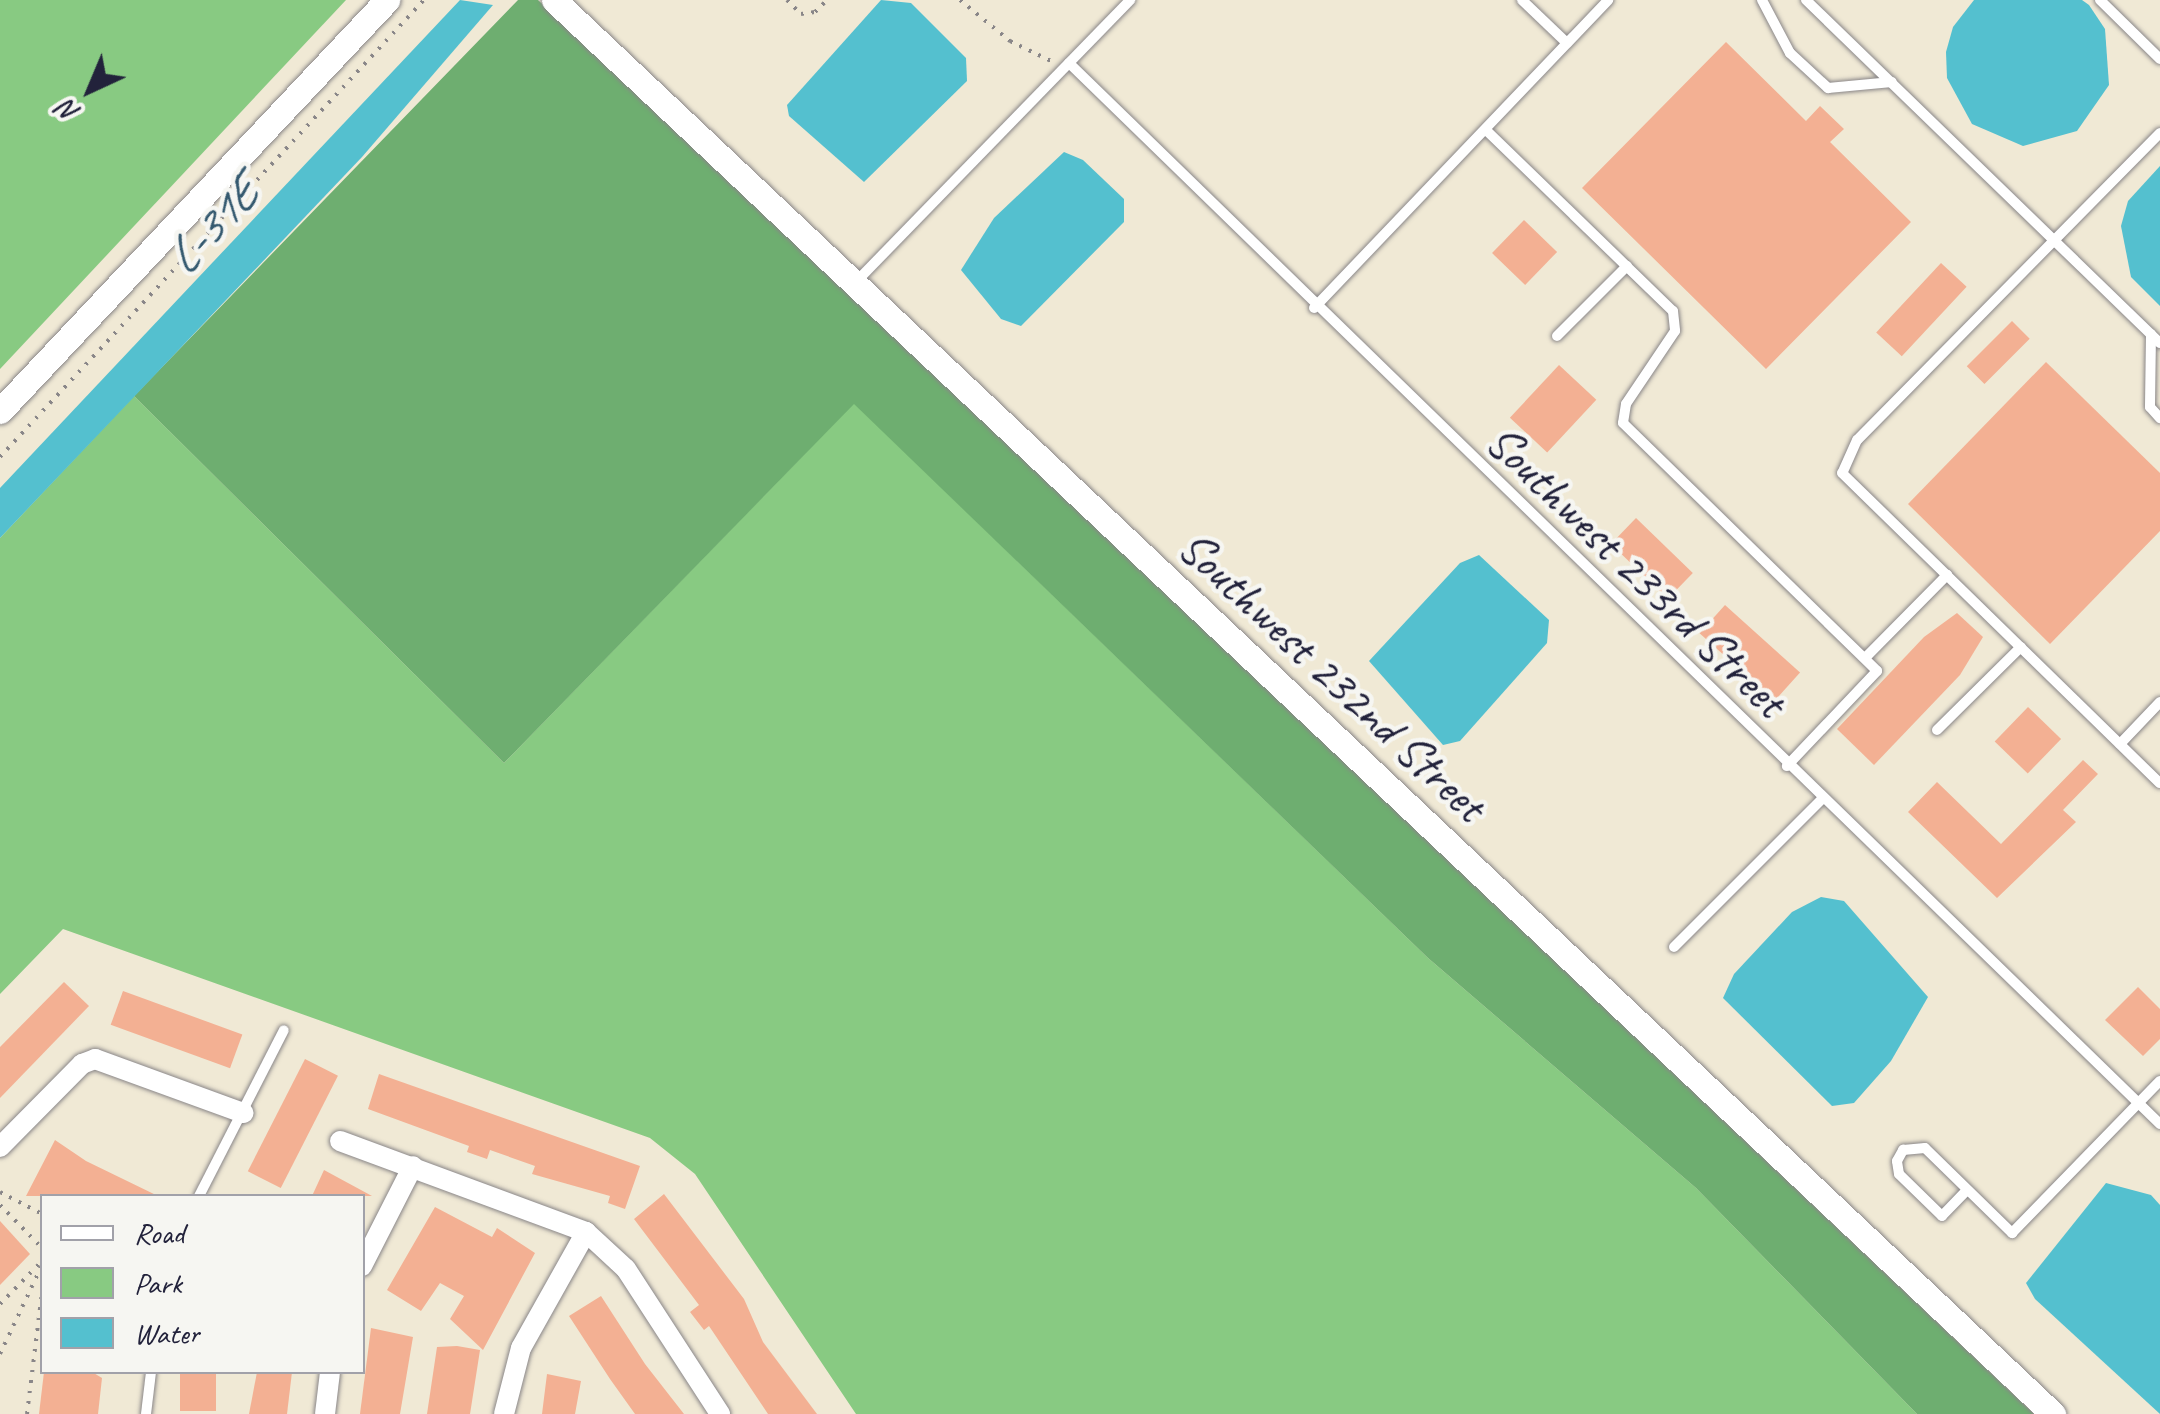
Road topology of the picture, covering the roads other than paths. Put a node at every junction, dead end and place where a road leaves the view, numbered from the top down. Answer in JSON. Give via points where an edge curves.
{"nodes":[{"id":1,"x":387,"y":0,"type":"edge"},
{"id":2,"x":554,"y":0,"type":"edge"},
{"id":3,"x":1130,"y":0,"type":"edge"},
{"id":4,"x":1522,"y":0,"type":"edge"},
{"id":5,"x":1608,"y":0,"type":"edge"},
{"id":6,"x":1762,"y":0,"type":"edge"},
{"id":7,"x":1806,"y":0,"type":"edge"},
{"id":8,"x":2100,"y":0,"type":"edge"},
{"id":9,"x":1567,"y":43,"type":"junction"},
{"id":10,"x":2160,"y":59,"type":"edge"},
{"id":11,"x":1066,"y":65,"type":"junction"},
{"id":12,"x":1892,"y":82,"type":"junction"},
{"id":13,"x":1487,"y":130,"type":"junction"},
{"id":14,"x":2160,"y":133,"type":"edge"},
{"id":15,"x":2056,"y":240,"type":"junction"},
{"id":16,"x":1627,"y":266,"type":"junction"},
{"id":17,"x":854,"y":284,"type":"junction"},
{"id":18,"x":1314,"y":308,"type":"junction"},
{"id":19,"x":1557,"y":336,"type":"dead end"},
{"id":20,"x":2156,"y":338,"type":"edge"},
{"id":21,"x":0,"y":411,"type":"edge"},
{"id":22,"x":2160,"y":418,"type":"edge"},
{"id":23,"x":1947,"y":575,"type":"junction"},
{"id":24,"x":2021,"y":647,"type":"junction"},
{"id":25,"x":1865,"y":658,"type":"junction"},
{"id":26,"x":2160,"y":702,"type":"edge"},
{"id":27,"x":1936,"y":730,"type":"dead end"},
{"id":28,"x":2120,"y":744,"type":"junction"},
{"id":29,"x":1787,"y":766,"type":"junction"},
{"id":30,"x":2160,"y":784,"type":"edge"},
{"id":31,"x":1822,"y":799,"type":"junction"},
{"id":32,"x":1674,"y":947,"type":"dead end"},
{"id":33,"x":284,"y":1030,"type":"dead end"},
{"id":34,"x":2160,"y":1081,"type":"edge"},
{"id":35,"x":2139,"y":1103,"type":"junction"},
{"id":36,"x":243,"y":1113,"type":"junction"},
{"id":37,"x":2160,"y":1124,"type":"edge"},
{"id":38,"x":340,"y":1141,"type":"dead end"},
{"id":39,"x":0,"y":1147,"type":"edge"},
{"id":40,"x":413,"y":1166,"type":"junction"},
{"id":41,"x":1966,"y":1190,"type":"junction"},
{"id":42,"x":200,"y":1194,"type":"edge"},
{"id":43,"x":586,"y":1232,"type":"junction"},
{"id":44,"x":365,"y":1260,"type":"edge"},
{"id":45,"x":151,"y":1374,"type":"edge"},
{"id":46,"x":330,"y":1374,"type":"edge"},
{"id":47,"x":146,"y":1414,"type":"edge"},
{"id":48,"x":324,"y":1414,"type":"edge"},
{"id":49,"x":504,"y":1414,"type":"edge"},
{"id":50,"x":720,"y":1414,"type":"edge"},
{"id":51,"x":2053,"y":1414,"type":"edge"}],
"edges":[{"from":1,"to":21,"type":"street"},
{"from":2,"to":17,"type":"street","name":"Southwest 232nd Street"},
{"from":3,"to":11,"type":"lane"},
{"from":4,"to":9,"type":"lane"},
{"from":5,"to":9,"type":"lane"},
{"from":6,"to":12,"type":"lane","via":[[1790,54],[1828,88]]},
{"from":7,"to":12,"type":"lane"},
{"from":8,"to":10,"type":"lane"},
{"from":9,"to":13,"type":"lane"},
{"from":11,"to":17,"type":"lane"},
{"from":11,"to":18,"type":"lane","name":"Southwest 233rd Street"},
{"from":12,"to":15,"type":"lane"},
{"from":13,"to":16,"type":"lane"},
{"from":13,"to":18,"type":"lane"},
{"from":14,"to":15,"type":"lane"},
{"from":15,"to":20,"type":"lane"},
{"from":15,"to":23,"type":"lane","via":[[1857,440],[1842,473]]},
{"from":16,"to":19,"type":"lane"},
{"from":16,"to":25,"type":"lane","via":[[1673,311],[1675,331],[1626,404],[1624,422]]},
{"from":17,"to":51,"type":"street","name":"Southwest 232nd Street"},
{"from":18,"to":29,"type":"lane","name":"Southwest 233rd Street"},
{"from":20,"to":22,"type":"lane","via":[[2150,407]]},
{"from":23,"to":24,"type":"lane"},
{"from":23,"to":25,"type":"lane"},
{"from":24,"to":27,"type":"lane"},
{"from":24,"to":28,"type":"lane"},
{"from":25,"to":29,"type":"lane","via":[[1878,671]]},
{"from":26,"to":28,"type":"lane"},
{"from":28,"to":30,"type":"lane"},
{"from":29,"to":31,"type":"lane","name":"Southwest 233rd Street"},
{"from":31,"to":32,"type":"lane"},
{"from":31,"to":35,"type":"lane","name":"Southwest 233rd Street"},
{"from":33,"to":36,"type":"lane"},
{"from":34,"to":35,"type":"lane"},
{"from":35,"to":37,"type":"lane","name":"Southwest 233rd Street"},
{"from":35,"to":41,"type":"lane","via":[[2012,1233]]},
{"from":36,"to":39,"type":"street","via":[[95,1059],[82,1064]]},
{"from":36,"to":42,"type":"lane"},
{"from":38,"to":40,"type":"street"},
{"from":40,"to":43,"type":"street"},
{"from":40,"to":44,"type":"street"},
{"from":41,"to":41,"type":"lane","via":[[1925,1148],[1903,1150],[1899,1174],[1942,1216]]},
{"from":43,"to":49,"type":"street","via":[[521,1348]]},
{"from":43,"to":50,"type":"street","via":[[626,1269]]},
{"from":45,"to":47,"type":"lane"},
{"from":46,"to":48,"type":"street"}]}
